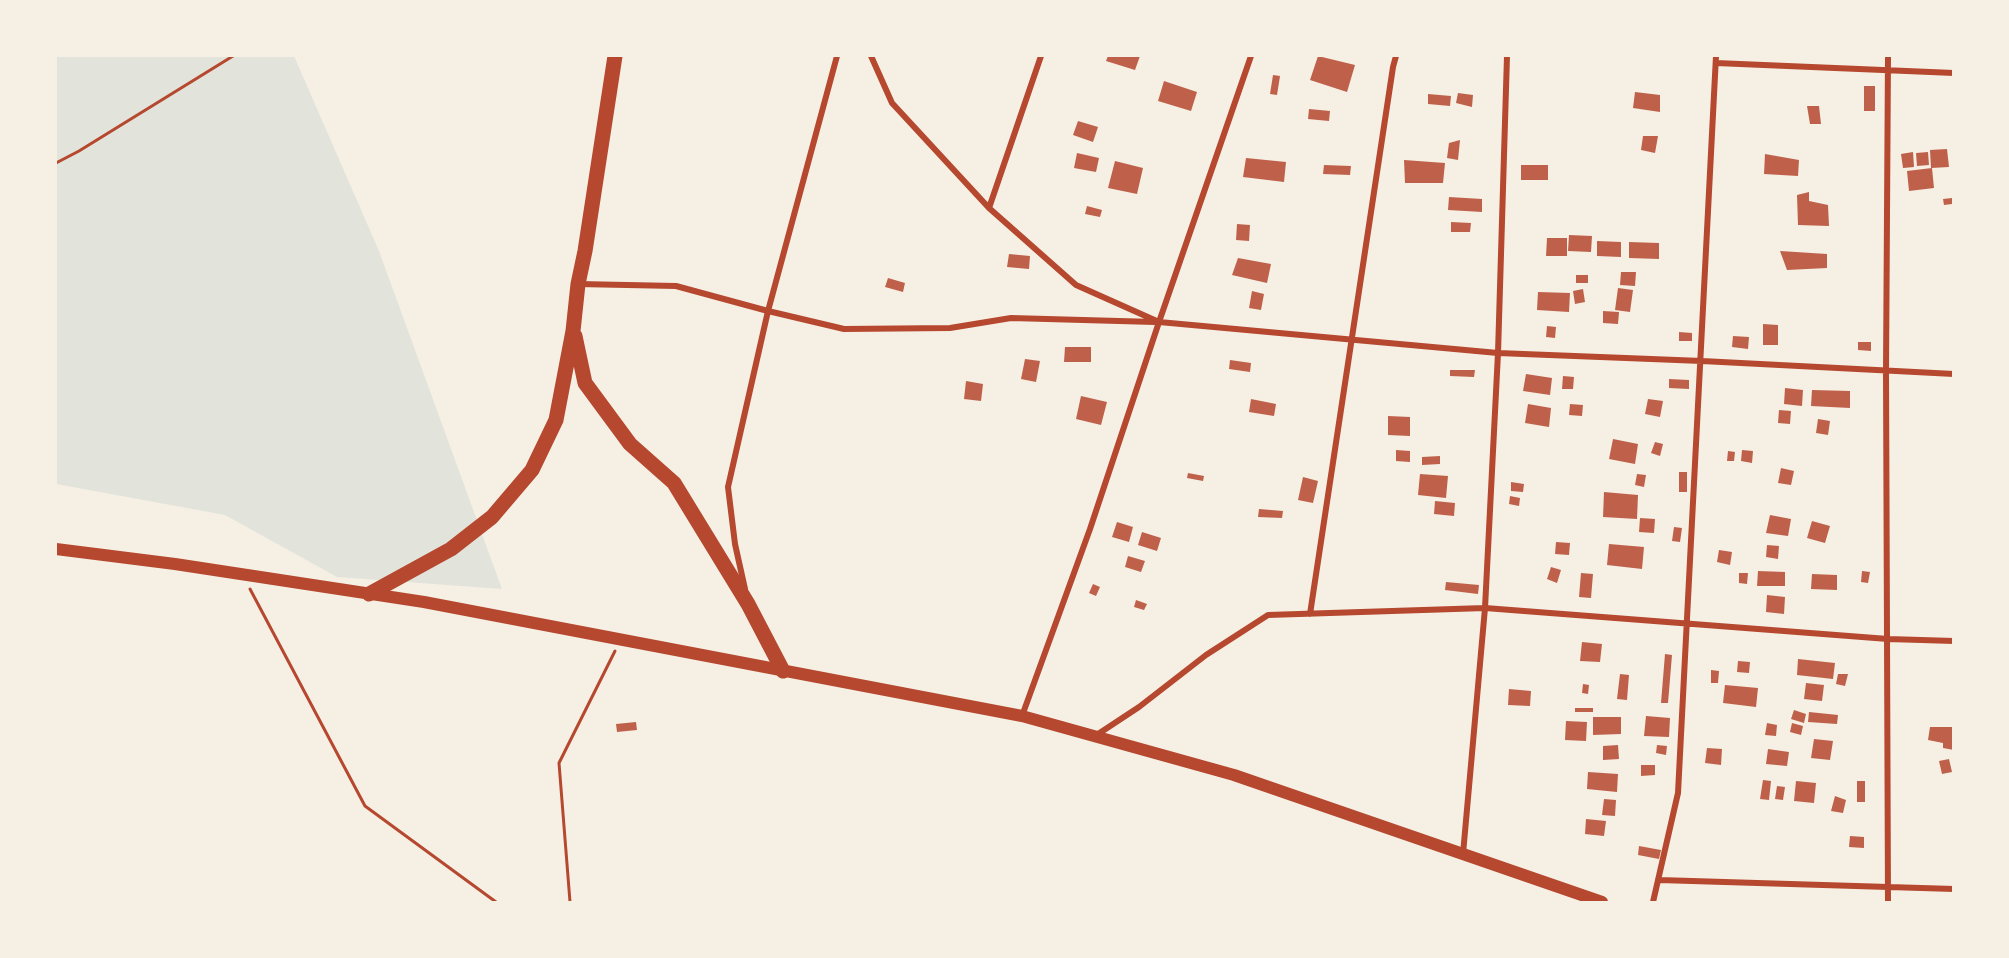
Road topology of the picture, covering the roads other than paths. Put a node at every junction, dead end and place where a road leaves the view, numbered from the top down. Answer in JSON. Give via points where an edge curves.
{"nodes":[{"id":1,"x":615,"y":56,"type":"edge"},
{"id":2,"x":837,"y":56,"type":"edge"},
{"id":3,"x":871,"y":56,"type":"edge"},
{"id":4,"x":1041,"y":56,"type":"edge"},
{"id":5,"x":1251,"y":56,"type":"edge"},
{"id":6,"x":1396,"y":56,"type":"edge"},
{"id":7,"x":1507,"y":56,"type":"edge"},
{"id":8,"x":1888,"y":56,"type":"edge"},
{"id":9,"x":1716,"y":59,"type":"edge"},
{"id":10,"x":1888,"y":69,"type":"junction"},
{"id":11,"x":1953,"y":73,"type":"edge"},
{"id":12,"x":989,"y":208,"type":"junction"},
{"id":13,"x":578,"y":284,"type":"junction"},
{"id":14,"x":768,"y":311,"type":"junction"},
{"id":15,"x":1159,"y":322,"type":"junction"},
{"id":16,"x":573,"y":331,"type":"junction"},
{"id":17,"x":1353,"y":339,"type":"junction"},
{"id":18,"x":1498,"y":353,"type":"junction"},
{"id":19,"x":1702,"y":361,"type":"junction"},
{"id":20,"x":1886,"y":371,"type":"junction"},
{"id":21,"x":1953,"y":374,"type":"edge"},
{"id":22,"x":56,"y":549,"type":"edge"},
{"id":23,"x":369,"y":594,"type":"junction"},
{"id":24,"x":748,"y":604,"type":"junction"},
{"id":25,"x":1485,"y":608,"type":"junction"},
{"id":26,"x":1310,"y":614,"type":"junction"},
{"id":27,"x":1687,"y":624,"type":"junction"},
{"id":28,"x":1888,"y":639,"type":"junction"},
{"id":29,"x":1953,"y":641,"type":"edge"},
{"id":30,"x":783,"y":671,"type":"junction"},
{"id":31,"x":1022,"y":716,"type":"junction"},
{"id":32,"x":1094,"y":736,"type":"junction"},
{"id":33,"x":1463,"y":854,"type":"junction"},
{"id":34,"x":1659,"y":880,"type":"junction"},
{"id":35,"x":1886,"y":887,"type":"junction"},
{"id":36,"x":1953,"y":889,"type":"edge"},
{"id":37,"x":1602,"y":903,"type":"edge"},
{"id":38,"x":1653,"y":903,"type":"edge"},
{"id":39,"x":1888,"y":903,"type":"edge"}],
"edges":[{"from":1,"to":13,"type":"main road"},
{"from":2,"to":14,"type":"street"},
{"from":3,"to":12,"type":"street","via":[[892,104]]},
{"from":4,"to":12,"type":"street"},
{"from":5,"to":15,"type":"street"},
{"from":6,"to":17,"type":"street"},
{"from":7,"to":18,"type":"street"},
{"from":8,"to":10,"type":"street"},
{"from":9,"to":10,"type":"street"},
{"from":9,"to":19,"type":"street"},
{"from":10,"to":11,"type":"street"},
{"from":10,"to":20,"type":"street"},
{"from":12,"to":15,"type":"street","via":[[1076,285]]},
{"from":13,"to":14,"type":"street","via":[[676,286]]},
{"from":13,"to":16,"type":"main road"},
{"from":14,"to":15,"type":"street","via":[[844,329],[950,328],[1011,318]]},
{"from":14,"to":24,"type":"street","via":[[728,487]]},
{"from":15,"to":17,"type":"street"},
{"from":15,"to":31,"type":"street"},
{"from":16,"to":23,"type":"main road","via":[[556,420],[532,470],[492,517],[451,549]]},
{"from":16,"to":24,"type":"main road","via":[[585,383],[630,444],[674,483]]},
{"from":17,"to":18,"type":"street"},
{"from":17,"to":26,"type":"street"},
{"from":18,"to":19,"type":"street"},
{"from":18,"to":25,"type":"street"},
{"from":19,"to":20,"type":"street"},
{"from":19,"to":27,"type":"street"},
{"from":20,"to":21,"type":"street"},
{"from":20,"to":28,"type":"street"},
{"from":22,"to":23,"type":"main road"},
{"from":23,"to":30,"type":"main road"},
{"from":24,"to":30,"type":"main road"},
{"from":25,"to":26,"type":"street"},
{"from":25,"to":27,"type":"street"},
{"from":25,"to":33,"type":"street"},
{"from":26,"to":32,"type":"street","via":[[1268,615]]},
{"from":27,"to":28,"type":"street"},
{"from":27,"to":34,"type":"street","via":[[1678,793]]},
{"from":28,"to":29,"type":"street"},
{"from":28,"to":35,"type":"street"},
{"from":30,"to":31,"type":"main road"},
{"from":31,"to":32,"type":"main road"},
{"from":32,"to":33,"type":"main road","via":[[1234,775]]},
{"from":33,"to":37,"type":"main road"},
{"from":34,"to":35,"type":"street"},
{"from":34,"to":38,"type":"street"},
{"from":35,"to":36,"type":"street"},
{"from":35,"to":39,"type":"street"}]}
